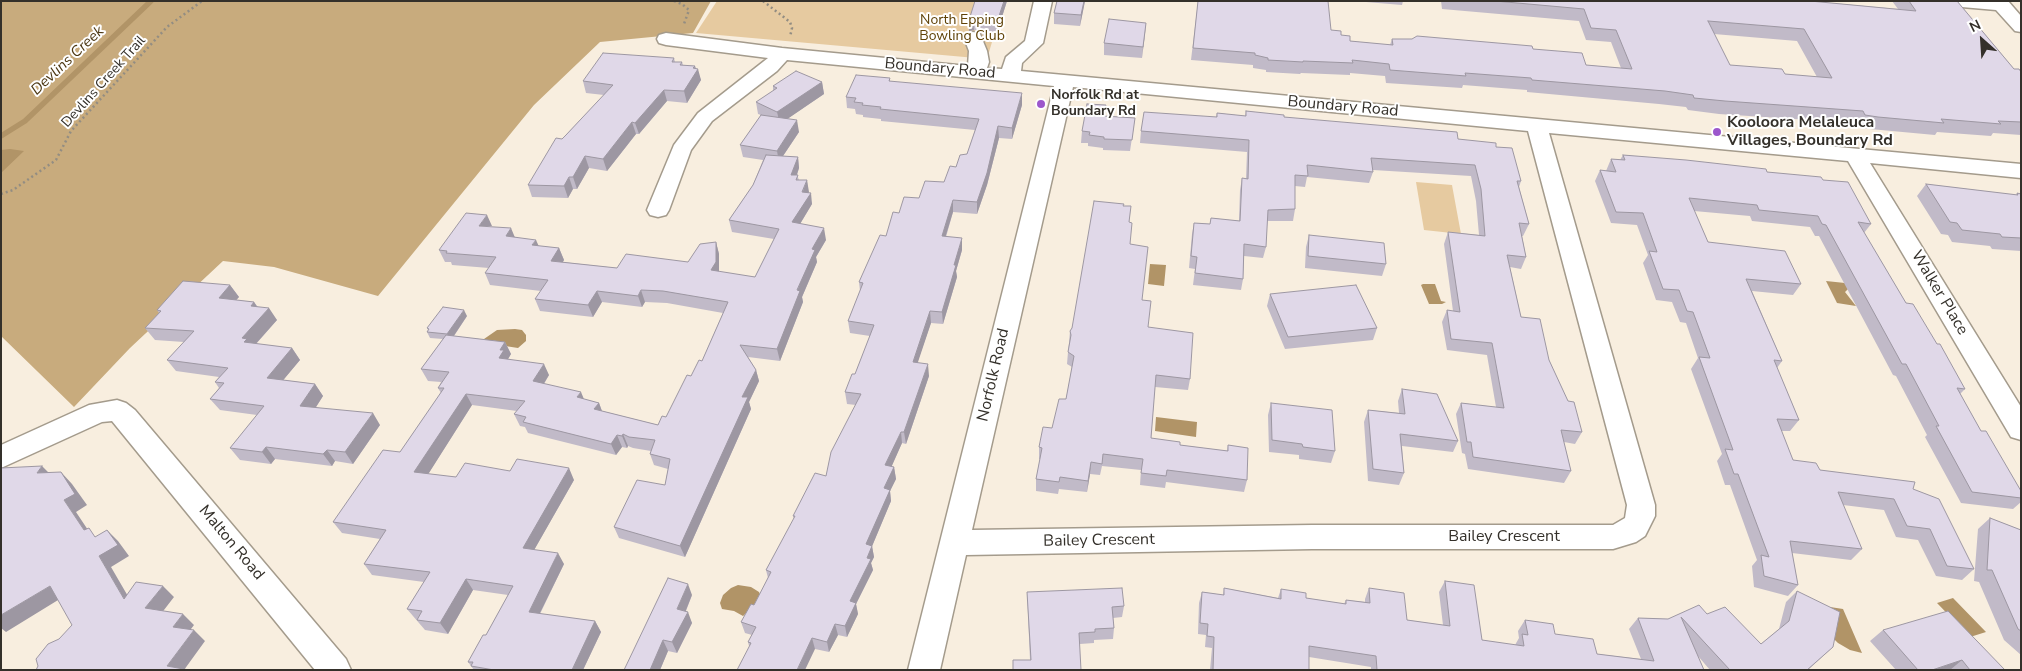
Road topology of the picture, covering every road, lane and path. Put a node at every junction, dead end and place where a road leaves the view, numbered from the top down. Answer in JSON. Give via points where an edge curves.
{"nodes":[{"id":1,"x":202,"y":1,"type":"edge"},
{"id":2,"x":674,"y":1,"type":"edge"},
{"id":3,"x":763,"y":1,"type":"edge"},
{"id":4,"x":1043,"y":1,"type":"edge"},
{"id":5,"x":1950,"y":1,"type":"edge"},
{"id":6,"x":1999,"y":3,"type":"edge"},
{"id":7,"x":2021,"y":27,"type":"edge"},
{"id":8,"x":973,"y":38,"type":"dead end"},
{"id":9,"x":672,"y":40,"type":"joint"},
{"id":10,"x":784,"y":55,"type":"junction"},
{"id":11,"x":975,"y":73,"type":"junction"},
{"id":12,"x":1010,"y":76,"type":"junction"},
{"id":13,"x":1065,"y":81,"type":"junction"},
{"id":14,"x":1736,"y":109,"type":"edge"},
{"id":15,"x":1537,"y":125,"type":"junction"},
{"id":16,"x":1744,"y":130,"type":"dead end"},
{"id":17,"x":1856,"y":156,"type":"junction"},
{"id":18,"x":2021,"y":171,"type":"edge"},
{"id":19,"x":1,"y":194,"type":"edge"},
{"id":20,"x":658,"y":210,"type":"dead end"},
{"id":21,"x":2021,"y":430,"type":"edge"},
{"id":22,"x":1,"y":457,"type":"edge"},
{"id":23,"x":954,"y":543,"type":"junction"},
{"id":24,"x":335,"y":670,"type":"edge"},
{"id":25,"x":924,"y":670,"type":"edge"}],
"edges":[{"from":1,"to":19,"type":"path","name":"Devlins Creek Trail","via":[[167,27],[71,131],[56,160],[13,190]]},
{"from":2,"to":9,"type":"path","via":[[689,10]]},
{"from":3,"to":10,"type":"path","via":[[790,22],[792,28]]},
{"from":4,"to":12,"type":"street","via":[[1034,43],[1013,61]]},
{"from":5,"to":6,"type":"street"},
{"from":6,"to":7,"type":"street"},
{"from":8,"to":11,"type":"street","via":[[979,62]]},
{"from":9,"to":10,"type":"street","name":"Boundary Road"},
{"from":10,"to":11,"type":"street","name":"Boundary Road"},
{"from":10,"to":20,"type":"street","via":[[705,116],[681,149]]},
{"from":11,"to":12,"type":"street","name":"Boundary Road"},
{"from":12,"to":13,"type":"street","name":"Boundary Road"},
{"from":13,"to":15,"type":"street","name":"Boundary Road"},
{"from":13,"to":23,"type":"street","name":"Norfolk Road"},
{"from":14,"to":16,"type":"path"},
{"from":15,"to":17,"type":"street","name":"Boundary Road"},
{"from":15,"to":23,"type":"street","name":"Bailey Crescent","via":[[1641,505],[1636,527],[1613,538],[1312,537]]},
{"from":17,"to":18,"type":"street","name":"Boundary Road"},
{"from":17,"to":21,"type":"street","name":"Walker Place"},
{"from":22,"to":24,"type":"street","name":"Malton Road","via":[[98,412],[117,410]]},
{"from":23,"to":25,"type":"street","name":"Norfolk Road"}]}
